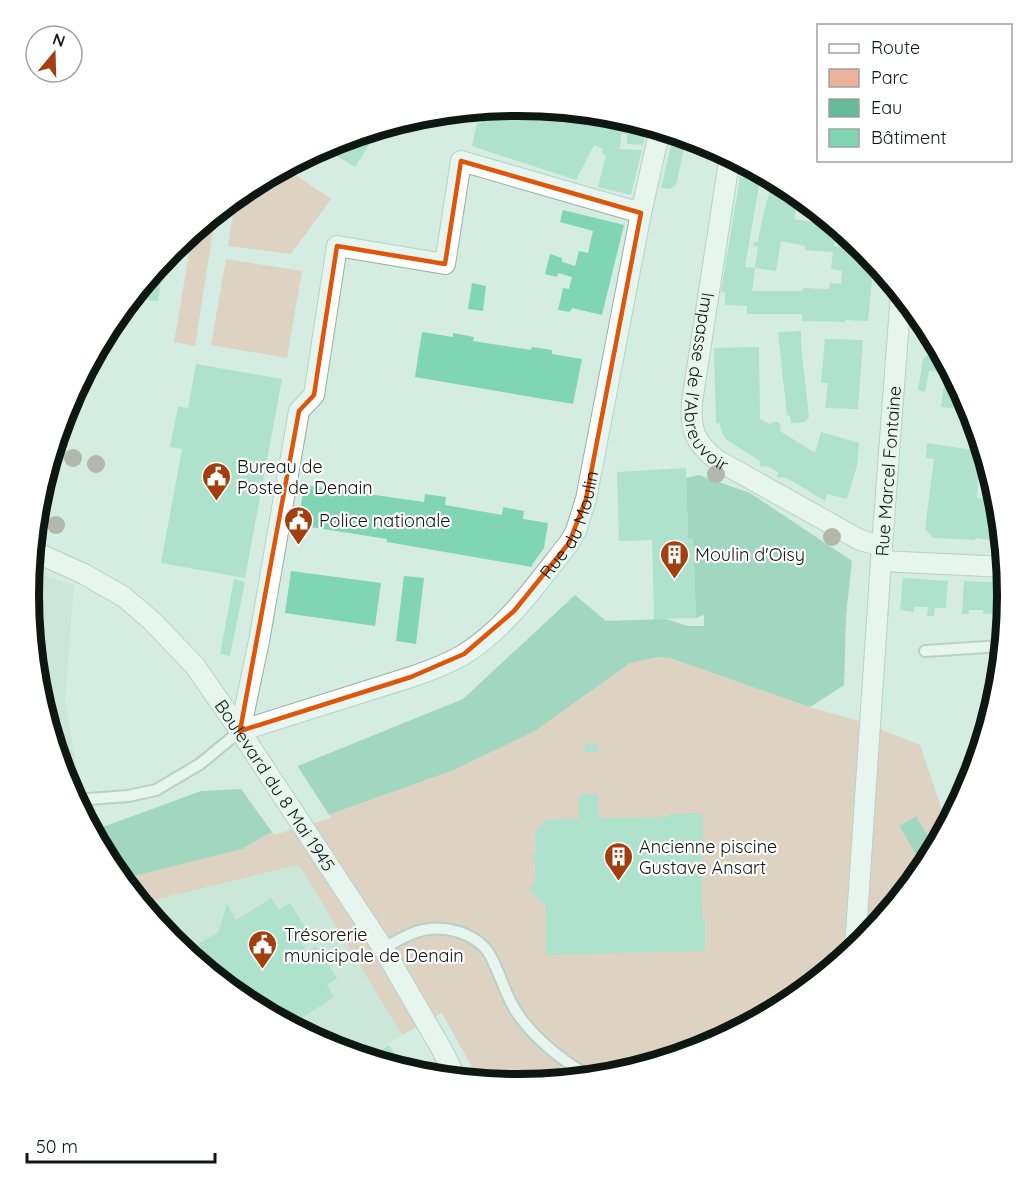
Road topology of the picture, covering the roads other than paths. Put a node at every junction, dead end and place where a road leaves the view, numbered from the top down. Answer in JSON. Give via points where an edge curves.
{"nodes":[{"id":1,"x":658,"y":137,"type":"edge"},
{"id":2,"x":729,"y":164,"type":"edge"},
{"id":3,"x":641,"y":213,"type":"junction"},
{"id":4,"x":900,"y":306,"type":"edge"},
{"id":5,"x":881,"y":553,"type":"junction"},
{"id":6,"x":41,"y":555,"type":"edge"},
{"id":7,"x":996,"y":566,"type":"edge"},
{"id":8,"x":994,"y":647,"type":"edge"},
{"id":9,"x":924,"y":651,"type":"dead end"},
{"id":10,"x":240,"y":731,"type":"junction"},
{"id":11,"x":85,"y":799,"type":"edge"},
{"id":12,"x":856,"y":934,"type":"edge"},
{"id":13,"x":383,"y":948,"type":"junction"},
{"id":14,"x":451,"y":1068,"type":"edge"},
{"id":15,"x":578,"y":1069,"type":"edge"}],
"edges":[{"from":1,"to":3,"type":"street","name":"Rue du Moulin"},
{"from":2,"to":5,"type":"street","name":"Impasse de l'Abreuvoir","via":[[692,402],[692,426],[708,453],[717,460]]},
{"from":3,"to":10,"type":"street","name":"Rue du Moulin","via":[[586,499],[569,543],[498,627],[464,654],[429,671]]},
{"from":3,"to":10,"type":"street","via":[[461,161],[445,264],[337,246],[314,395],[299,411]]},
{"from":4,"to":5,"type":"street","name":"Rue Marcel Fontaine"},
{"from":5,"to":7,"type":"street","name":"Rue Marcel Fontaine"},
{"from":5,"to":12,"type":"street"},
{"from":6,"to":10,"type":"street","name":"Boulevard du 8 Mai 1945","via":[[84,574],[138,608],[195,666]]},
{"from":8,"to":9,"type":"lane"},
{"from":10,"to":11,"type":"lane","via":[[200,764],[156,790]]},
{"from":10,"to":13,"type":"street","name":"Boulevard du 8 Mai 1945"},
{"from":13,"to":14,"type":"street","name":"Boulevard du 8 Mai 1945"},
{"from":13,"to":15,"type":"lane","via":[[428,929],[451,930],[475,940],[490,956],[523,1021],[551,1051]]}]}
